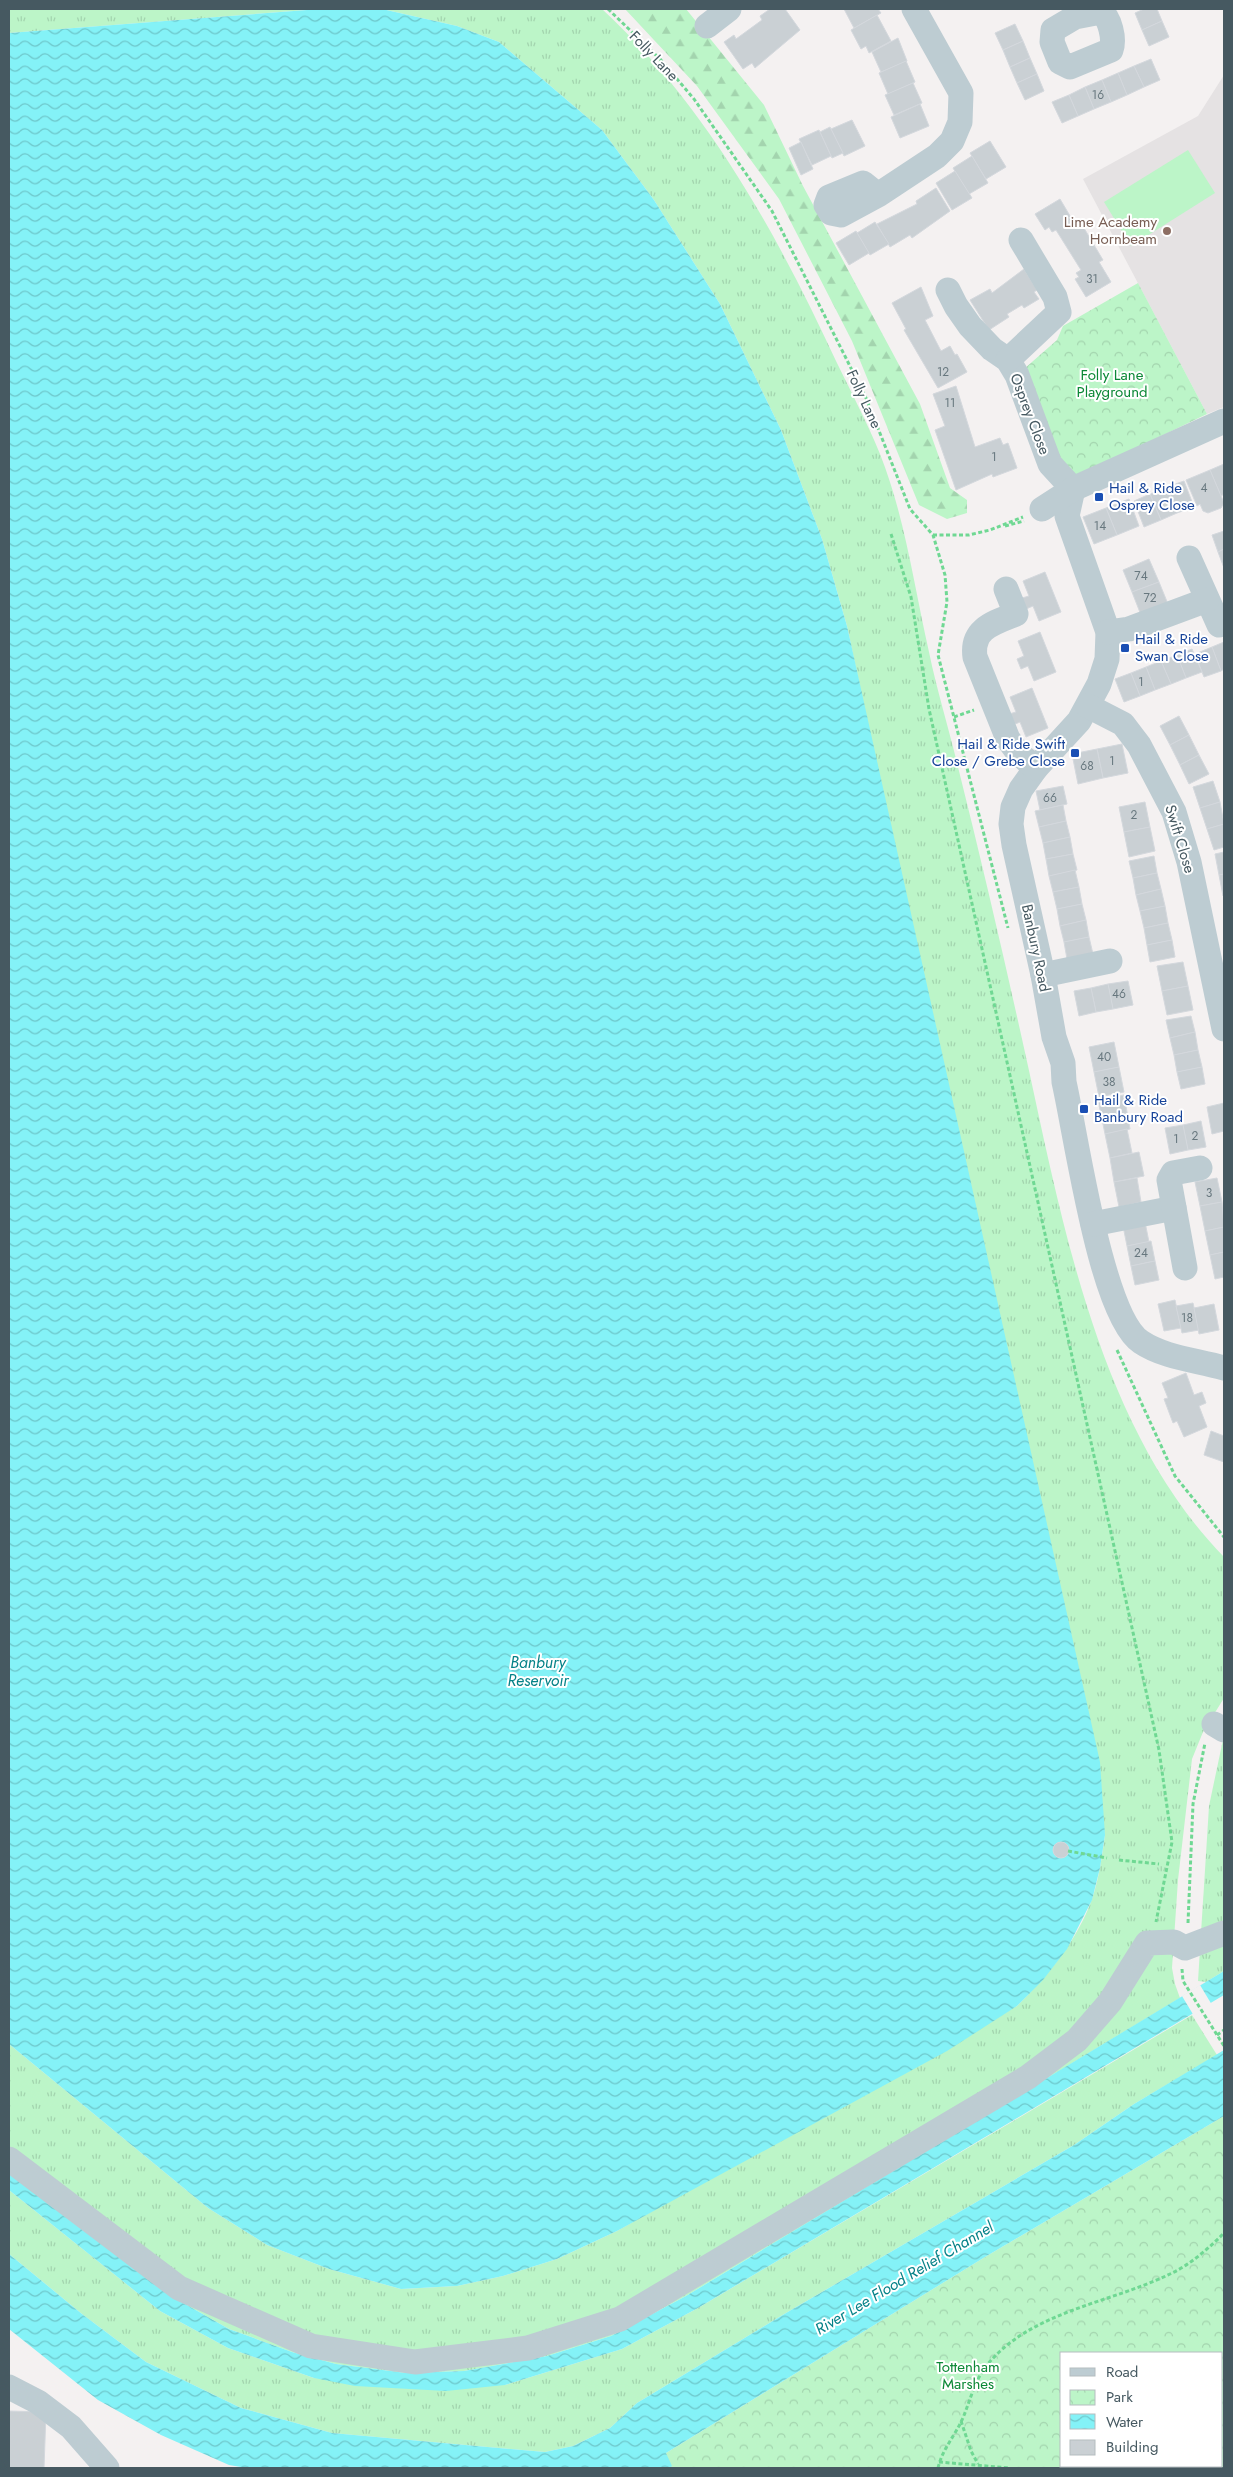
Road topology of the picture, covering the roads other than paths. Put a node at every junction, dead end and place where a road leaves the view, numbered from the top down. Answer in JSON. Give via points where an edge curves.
{"nodes":[{"id":1,"x":729,"y":9,"type":"edge"},
{"id":2,"x":914,"y":9,"type":"edge"},
{"id":3,"x":707,"y":26,"type":"dead end"},
{"id":4,"x":878,"y":195,"type":"dead end"},
{"id":5,"x":1021,"y":240,"type":"dead end"},
{"id":6,"x":948,"y":290,"type":"dead end"},
{"id":7,"x":1008,"y":360,"type":"junction"},
{"id":8,"x":1224,"y":421,"type":"edge"},
{"id":9,"x":1073,"y":489,"type":"junction"},
{"id":10,"x":1042,"y":509,"type":"road end"},
{"id":11,"x":1189,"y":558,"type":"dead end"},
{"id":12,"x":1006,"y":589,"type":"dead end"},
{"id":13,"x":1207,"y":600,"type":"junction"},
{"id":14,"x":1219,"y":624,"type":"dead end"},
{"id":15,"x":1108,"y":632,"type":"junction"},
{"id":16,"x":1088,"y":706,"type":"junction"},
{"id":17,"x":1036,"y":768,"type":"junction"},
{"id":18,"x":1110,"y":961,"type":"dead end"},
{"id":19,"x":1043,"y":975,"type":"junction"},
{"id":20,"x":1221,"y":1003,"type":"edge"},
{"id":21,"x":1224,"y":1029,"type":"edge"},
{"id":22,"x":1200,"y":1168,"type":"dead end"},
{"id":23,"x":1174,"y":1208,"type":"junction"},
{"id":24,"x":1093,"y":1224,"type":"junction"},
{"id":25,"x":1185,"y":1268,"type":"dead end"},
{"id":26,"x":1224,"y":1368,"type":"edge"},
{"id":27,"x":1224,"y":1933,"type":"edge"},
{"id":28,"x":9,"y":2160,"type":"edge"},
{"id":29,"x":9,"y":2388,"type":"edge"},
{"id":30,"x":106,"y":2468,"type":"edge"}],
"edges":[{"from":1,"to":3,"type":"street"},
{"from":2,"to":4,"type":"street","via":[[961,93],[960,122],[952,141],[937,156]]},
{"from":5,"to":7,"type":"street","name":"Osprey Close","via":[[1055,297],[1059,312]]},
{"from":6,"to":7,"type":"street","name":"Osprey Close","via":[[970,326]]},
{"from":7,"to":9,"type":"street","name":"Osprey Close","via":[[1017,375],[1050,464]]},
{"from":8,"to":9,"type":"street"},
{"from":9,"to":10,"type":"street"},
{"from":9,"to":15,"type":"street","name":"Banbury Road","via":[[1067,516]]},
{"from":11,"to":13,"type":"street"},
{"from":12,"to":17,"type":"street","via":[[1016,614],[976,637],[975,657],[1008,739],[1019,754]]},
{"from":13,"to":14,"type":"street"},
{"from":13,"to":15,"type":"street","via":[[1129,629]]},
{"from":15,"to":16,"type":"street","name":"Banbury Road","via":[[1107,659]]},
{"from":16,"to":17,"type":"street","name":"Banbury Road"},
{"from":16,"to":20,"type":"street","name":"Swift Close","via":[[1123,724],[1139,745],[1174,812],[1189,862]]},
{"from":17,"to":19,"type":"street","name":"Banbury Road","via":[[1017,798],[1011,824]]},
{"from":18,"to":19,"type":"street"},
{"from":19,"to":24,"type":"street","name":"Banbury Road"},
{"from":20,"to":21,"type":"street","name":"Swift Close"},
{"from":22,"to":23,"type":"street","via":[[1170,1175]]},
{"from":23,"to":24,"type":"street"},
{"from":23,"to":25,"type":"street"},
{"from":24,"to":26,"type":"street","name":"Banbury Road","via":[[1116,1308],[1140,1342],[1162,1352]]},
{"from":27,"to":28,"type":"street","via":[[1185,1948],[1174,1942],[1147,1943],[1103,2010],[1077,2040],[1028,2077],[620,2319],[528,2348],[415,2362],[311,2346],[179,2288]]},
{"from":29,"to":30,"type":"street","via":[[38,2402],[71,2427]]}]}
